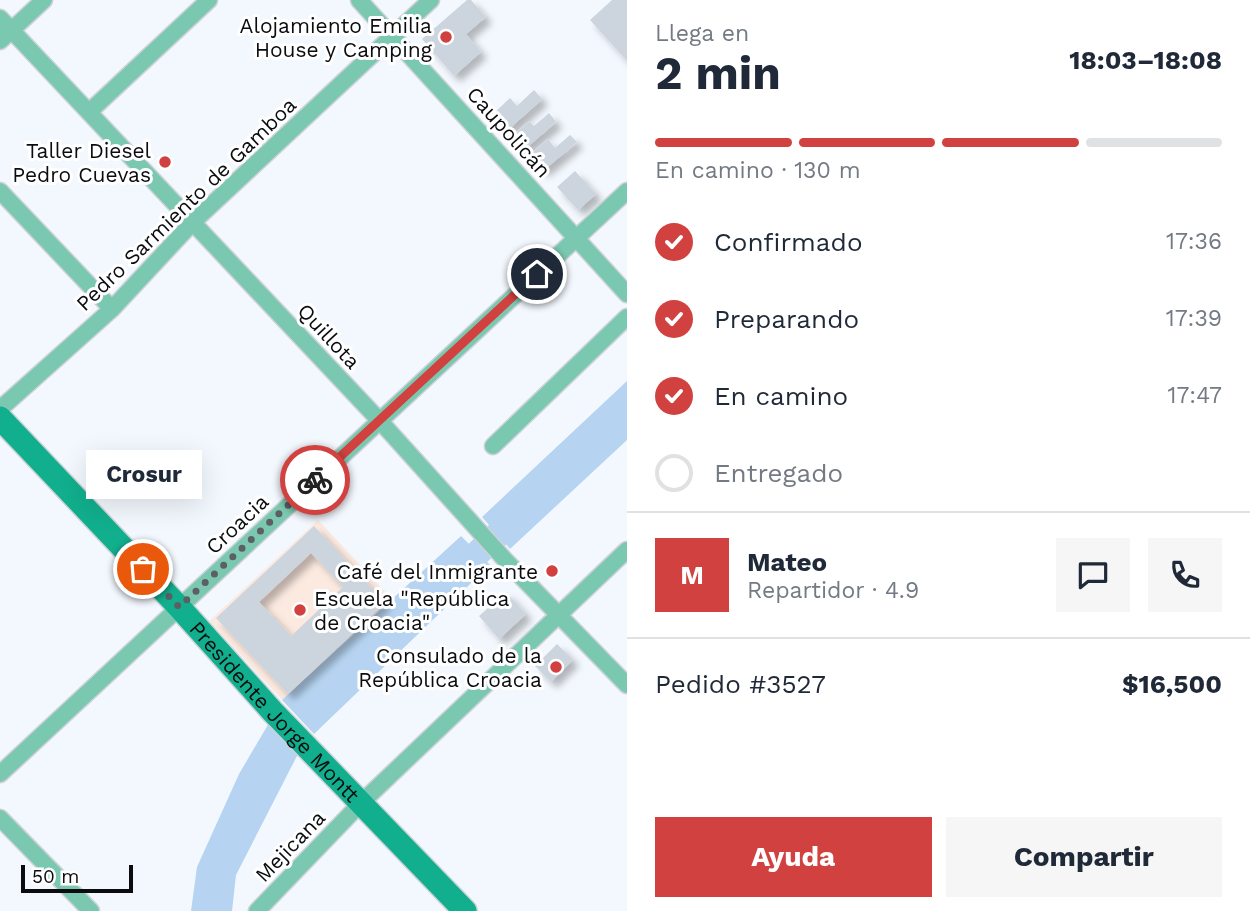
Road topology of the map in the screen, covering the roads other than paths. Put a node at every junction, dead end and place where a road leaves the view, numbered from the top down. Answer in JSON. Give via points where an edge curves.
{"nodes":[{"id":1,"x":44,"y":0,"type":"edge"},
{"id":2,"x":209,"y":0,"type":"edge"},
{"id":3,"x":359,"y":0,"type":"edge"},
{"id":4,"x":431,"y":0,"type":"edge"},
{"id":5,"x":0,"y":18,"type":"edge"},
{"id":6,"x":6,"y":36,"type":"edge"},
{"id":7,"x":392,"y":36,"type":"junction"},
{"id":8,"x":89,"y":112,"type":"junction"},
{"id":9,"x":0,"y":191,"type":"edge"},
{"id":10,"x":627,"y":191,"type":"edge"},
{"id":11,"x":192,"y":222,"type":"junction"},
{"id":12,"x":576,"y":237,"type":"junction"},
{"id":13,"x":627,"y":294,"type":"edge"},
{"id":14,"x":112,"y":309,"type":"junction"},
{"id":15,"x":627,"y":317,"type":"edge"},
{"id":16,"x":0,"y":408,"type":"edge"},
{"id":17,"x":0,"y":418,"type":"edge"},
{"id":18,"x":379,"y":420,"type":"junction"},
{"id":19,"x":493,"y":446,"type":"dead end"},
{"id":20,"x":627,"y":550,"type":"edge"},
{"id":21,"x":179,"y":607,"type":"junction"},
{"id":22,"x":559,"y":615,"type":"junction"},
{"id":23,"x":627,"y":684,"type":"edge"},
{"id":24,"x":0,"y":774,"type":"edge"},
{"id":25,"x":361,"y":803,"type":"junction"},
{"id":26,"x":0,"y":818,"type":"edge"},
{"id":27,"x":91,"y":911,"type":"edge"},
{"id":28,"x":257,"y":911,"type":"edge"},
{"id":29,"x":465,"y":911,"type":"edge"}],
"edges":[{"from":1,"to":6,"type":"street"},
{"from":2,"to":8,"type":"street"},
{"from":3,"to":7,"type":"street","name":"Caupolicán"},
{"from":4,"to":7,"type":"street","name":"Pedro Sarmiento de Gamboa"},
{"from":5,"to":6,"type":"street","name":"Quillota"},
{"from":6,"to":8,"type":"street","name":"Quillota"},
{"from":7,"to":11,"type":"street","name":"Pedro Sarmiento de Gamboa"},
{"from":7,"to":12,"type":"street","name":"Caupolicán"},
{"from":8,"to":11,"type":"street","name":"Quillota"},
{"from":9,"to":14,"type":"street"},
{"from":10,"to":12,"type":"street","name":"Croacia"},
{"from":11,"to":14,"type":"street","name":"Pedro Sarmiento de Gamboa"},
{"from":11,"to":18,"type":"street","name":"Quillota"},
{"from":12,"to":13,"type":"street","name":"Caupolicán"},
{"from":12,"to":18,"type":"street","name":"Croacia"},
{"from":14,"to":16,"type":"street","name":"Pedro Sarmiento de Gamboa"},
{"from":15,"to":19,"type":"street"},
{"from":17,"to":21,"type":"main road","name":"Presidente Jorge Montt"},
{"from":18,"to":21,"type":"street","name":"Croacia"},
{"from":18,"to":22,"type":"street","name":"Quillota"},
{"from":20,"to":22,"type":"street","name":"Mejicana"},
{"from":21,"to":24,"type":"street","name":"Croacia"},
{"from":21,"to":25,"type":"main road","name":"Presidente Jorge Montt"},
{"from":22,"to":23,"type":"street","name":"Quillota"},
{"from":22,"to":25,"type":"street","name":"Mejicana"},
{"from":25,"to":28,"type":"street","name":"Mejicana"},
{"from":25,"to":29,"type":"main road","name":"Presidente Jorge Montt"},
{"from":26,"to":27,"type":"street"}]}
